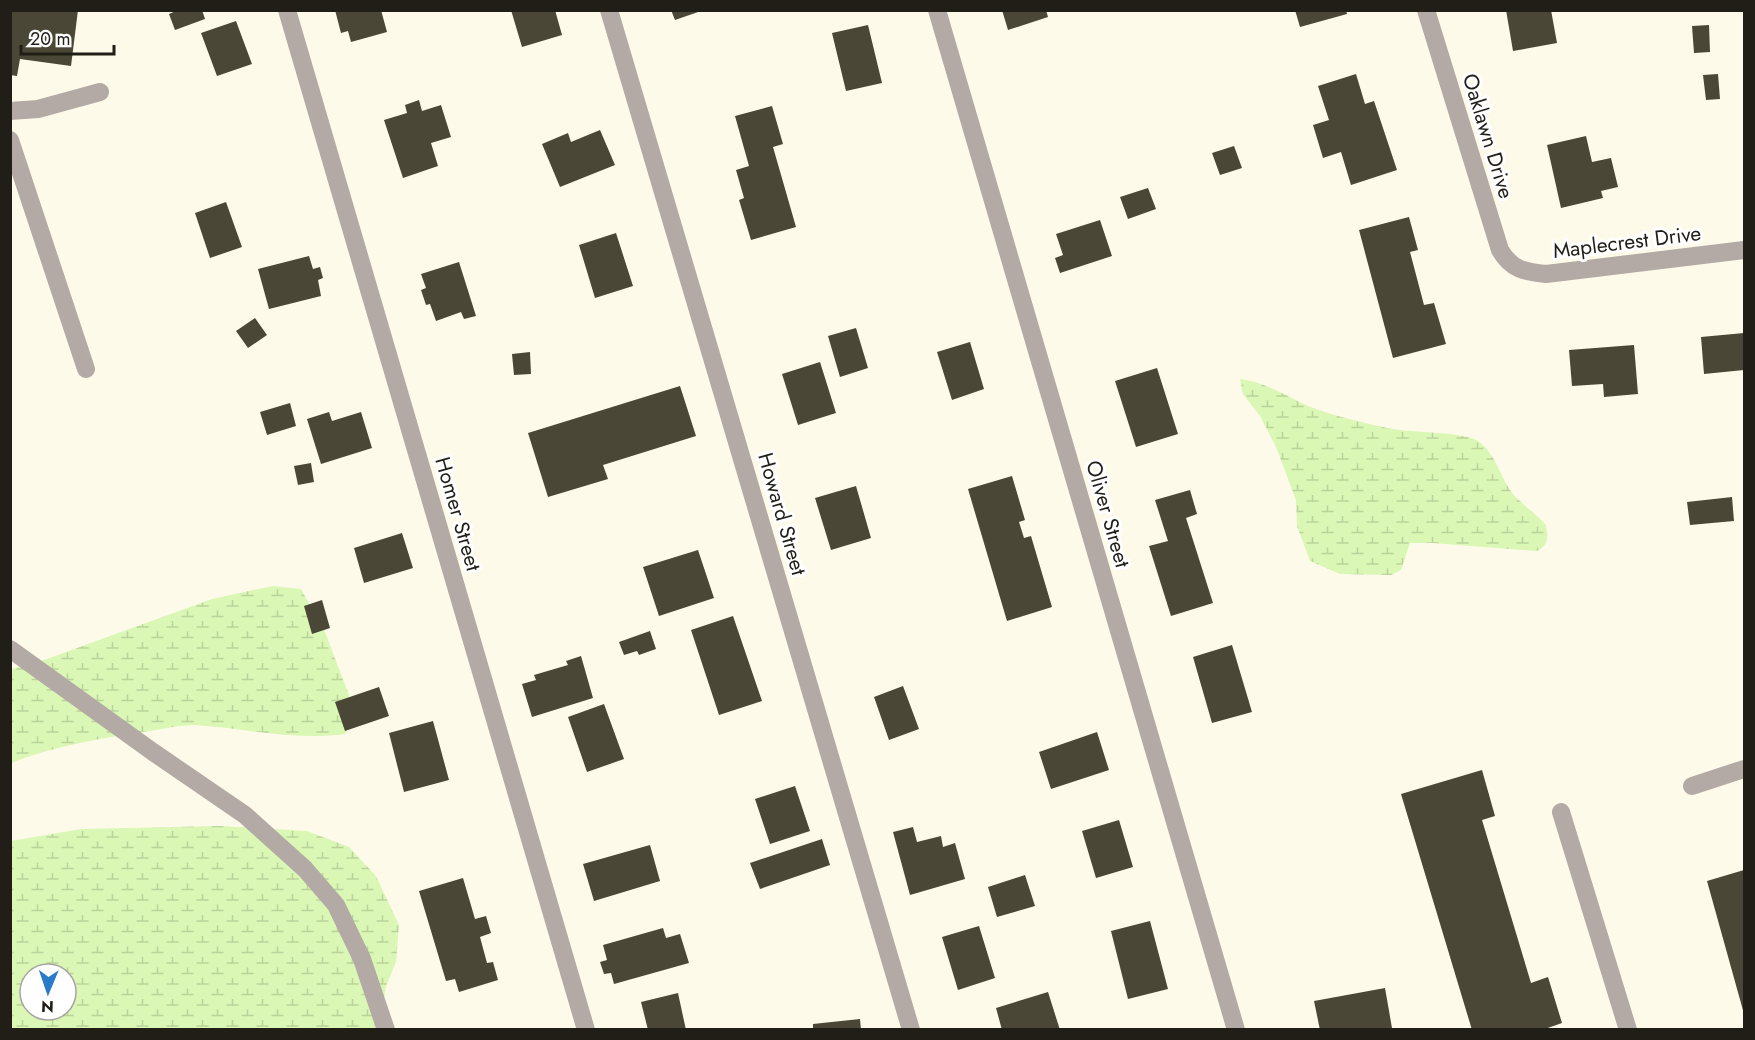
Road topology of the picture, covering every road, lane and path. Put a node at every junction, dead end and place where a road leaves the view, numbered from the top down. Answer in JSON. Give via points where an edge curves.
{"nodes":[{"id":1,"x":287,"y":10,"type":"edge"},
{"id":2,"x":609,"y":10,"type":"edge"},
{"id":3,"x":937,"y":10,"type":"edge"},
{"id":4,"x":1426,"y":10,"type":"edge"},
{"id":5,"x":100,"y":92,"type":"dead end"},
{"id":6,"x":10,"y":111,"type":"edge"},
{"id":7,"x":10,"y":140,"type":"edge"},
{"id":8,"x":1744,"y":250,"type":"edge"},
{"id":9,"x":1516,"y":269,"type":"joint"},
{"id":10,"x":86,"y":369,"type":"dead end"},
{"id":11,"x":10,"y":649,"type":"edge"},
{"id":12,"x":1744,"y":769,"type":"edge"},
{"id":13,"x":1692,"y":786,"type":"dead end"},
{"id":14,"x":1561,"y":812,"type":"dead end"},
{"id":15,"x":386,"y":1029,"type":"edge"},
{"id":16,"x":586,"y":1029,"type":"edge"},
{"id":17,"x":911,"y":1029,"type":"edge"},
{"id":18,"x":1236,"y":1029,"type":"edge"},
{"id":19,"x":1628,"y":1029,"type":"edge"}],
"edges":[{"from":1,"to":16,"type":"street","name":"Homer Street"},
{"from":2,"to":17,"type":"street","name":"Howard Street"},
{"from":3,"to":18,"type":"street","name":"Oliver Street"},
{"from":4,"to":9,"type":"street","name":"Oaklawn Drive","via":[[1500,249]]},
{"from":5,"to":6,"type":"street","via":[[38,110]]},
{"from":7,"to":10,"type":"street"},
{"from":8,"to":9,"type":"street","name":"Maplecrest Drive","via":[[1546,274]]},
{"from":11,"to":15,"type":"street","via":[[245,815],[305,869],[336,905],[362,959]]},
{"from":12,"to":13,"type":"street"},
{"from":14,"to":19,"type":"street"}]}
